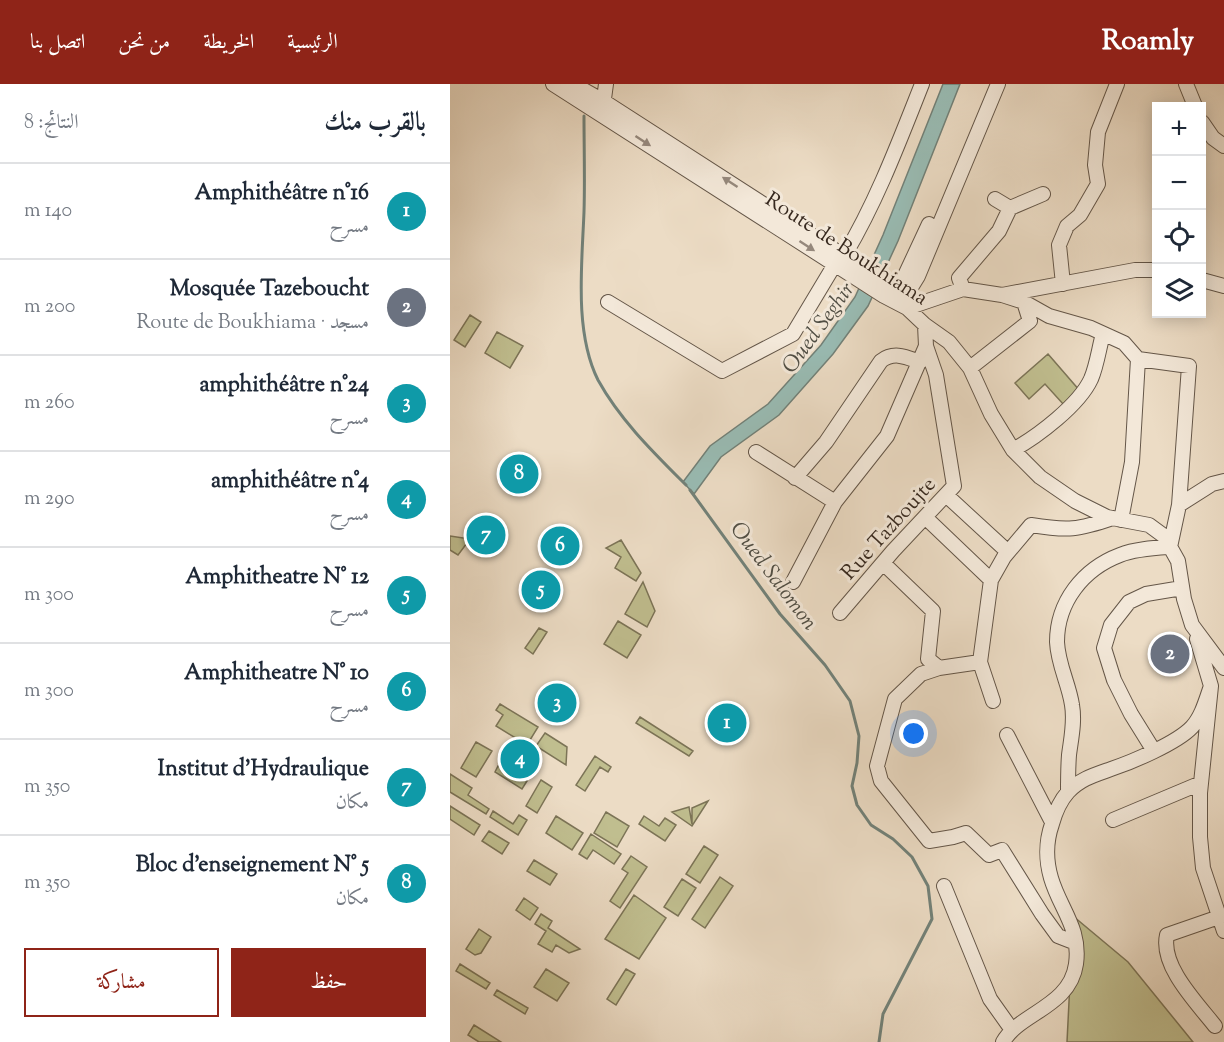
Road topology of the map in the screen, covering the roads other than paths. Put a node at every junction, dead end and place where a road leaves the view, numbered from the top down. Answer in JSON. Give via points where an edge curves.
{"nodes":[{"id":1,"x":553,"y":84,"type":"edge"},
{"id":2,"x":606,"y":84,"type":"edge"},
{"id":3,"x":922,"y":84,"type":"edge"},
{"id":4,"x":989,"y":84,"type":"edge"},
{"id":5,"x":998,"y":84,"type":"edge"},
{"id":6,"x":1117,"y":84,"type":"edge"},
{"id":7,"x":1186,"y":84,"type":"edge"},
{"id":8,"x":575,"y":90,"type":"edge"},
{"id":9,"x":1193,"y":102,"type":"edge"},
{"id":10,"x":600,"y":106,"type":"junction"},
{"id":11,"x":1206,"y":128,"type":"edge"},
{"id":12,"x":1224,"y":146,"type":"edge"},
{"id":13,"x":1043,"y":194,"type":"dead end"},
{"id":14,"x":995,"y":199,"type":"dead end"},
{"id":15,"x":1010,"y":208,"type":"junction"},
{"id":16,"x":843,"y":263,"type":"junction"},
{"id":17,"x":1152,"y":270,"type":"edge"},
{"id":18,"x":1206,"y":281,"type":"edge"},
{"id":19,"x":1063,"y":284,"type":"junction"},
{"id":20,"x":1224,"y":286,"type":"edge"},
{"id":21,"x":963,"y":289,"type":"junction"},
{"id":22,"x":1002,"y":295,"type":"junction"},
{"id":23,"x":897,"y":298,"type":"junction"},
{"id":24,"x":608,"y":302,"type":"dead end"},
{"id":25,"x":1024,"y":302,"type":"junction"},
{"id":26,"x":925,"y":326,"type":"junction"},
{"id":27,"x":1103,"y":334,"type":"junction"},
{"id":28,"x":926,"y":346,"type":"junction"},
{"id":29,"x":1138,"y":359,"type":"junction"},
{"id":30,"x":920,"y":362,"type":"junction"},
{"id":31,"x":970,"y":368,"type":"junction"},
{"id":32,"x":1013,"y":450,"type":"junction"},
{"id":33,"x":756,"y":452,"type":"dead end"},
{"id":34,"x":795,"y":478,"type":"junction"},
{"id":35,"x":1224,"y":481,"type":"edge"},
{"id":36,"x":946,"y":495,"type":"junction"},
{"id":37,"x":835,"y":502,"type":"junction"},
{"id":38,"x":1179,"y":505,"type":"junction"},
{"id":39,"x":925,"y":517,"type":"junction"},
{"id":40,"x":1117,"y":519,"type":"junction"},
{"id":41,"x":1170,"y":547,"type":"junction"},
{"id":42,"x":1008,"y":552,"type":"junction"},
{"id":43,"x":883,"y":563,"type":"junction"},
{"id":44,"x":992,"y":580,"type":"junction"},
{"id":45,"x":794,"y":582,"type":"dead end"},
{"id":46,"x":1182,"y":588,"type":"junction"},
{"id":47,"x":840,"y":614,"type":"dead end"},
{"id":48,"x":1192,"y":625,"type":"junction"},
{"id":49,"x":928,"y":659,"type":"junction"},
{"id":50,"x":980,"y":662,"type":"junction"},
{"id":51,"x":939,"y":668,"type":"junction"},
{"id":52,"x":1224,"y":668,"type":"edge"},
{"id":53,"x":921,"y":674,"type":"junction"},
{"id":54,"x":1211,"y":686,"type":"junction"},
{"id":55,"x":993,"y":701,"type":"dead end"},
{"id":56,"x":1007,"y":735,"type":"dead end"},
{"id":57,"x":1154,"y":751,"type":"junction"},
{"id":58,"x":1201,"y":783,"type":"junction"},
{"id":59,"x":1068,"y":792,"type":"junction"},
{"id":60,"x":1113,"y":820,"type":"dead end"},
{"id":61,"x":1052,"y":822,"type":"junction"},
{"id":62,"x":944,"y":886,"type":"dead end"},
{"id":63,"x":1219,"y":917,"type":"junction"},
{"id":64,"x":1224,"y":931,"type":"edge"},
{"id":65,"x":1076,"y":943,"type":"junction"},
{"id":66,"x":1215,"y":1026,"type":"dead end"},
{"id":67,"x":1012,"y":1030,"type":"junction"},
{"id":68,"x":1004,"y":1042,"type":"edge"}],
"edges":[{"from":1,"to":8,"type":"street","name":"Route de Boukhiama"},
{"from":2,"to":10,"type":"street"},
{"from":3,"to":16,"type":"street"},
{"from":4,"to":23,"type":"street"},
{"from":5,"to":23,"type":"street","via":[[918,276]]},
{"from":6,"to":19,"type":"street","via":[[1098,132],[1098,184],[1080,215],[1067,226],[1059,245]]},
{"from":7,"to":9,"type":"street"},
{"from":8,"to":10,"type":"street","name":"Route de Boukhiama"},
{"from":10,"to":16,"type":"street","name":"Route de Boukhiama"},
{"from":11,"to":12,"type":"street"},
{"from":13,"to":15,"type":"street"},
{"from":14,"to":15,"type":"street"},
{"from":15,"to":21,"type":"street","via":[[999,231],[959,278]]},
{"from":16,"to":23,"type":"street","name":"Route de Boukhiama"},
{"from":16,"to":24,"type":"street","via":[[793,334],[722,371]]},
{"from":17,"to":19,"type":"street"},
{"from":18,"to":20,"type":"street"},
{"from":19,"to":22,"type":"street"},
{"from":21,"to":22,"type":"street"},
{"from":21,"to":23,"type":"street"},
{"from":22,"to":25,"type":"street"},
{"from":23,"to":26,"type":"street","name":"Route de Boukhiama"},
{"from":25,"to":27,"type":"street","via":[[1049,316]]},
{"from":25,"to":31,"type":"street","via":[[1029,321]]},
{"from":26,"to":28,"type":"street","name":"Rue Tazboujte"},
{"from":26,"to":31,"type":"street","name":"Route de Boukhiama","via":[[949,342]]},
{"from":27,"to":29,"type":"street","via":[[1124,343]]},
{"from":27,"to":32,"type":"street","via":[[1092,377],[1082,394],[1035,437]]},
{"from":28,"to":30,"type":"street"},
{"from":28,"to":36,"type":"street","name":"Rue Tazboujte","via":[[936,375],[954,486]]},
{"from":29,"to":38,"type":"street","via":[[1189,366]]},
{"from":29,"to":40,"type":"street","via":[[1132,462]]},
{"from":30,"to":34,"type":"street","via":[[898,354],[881,361],[826,442]]},
{"from":30,"to":37,"type":"street","via":[[887,436]]},
{"from":31,"to":32,"type":"street","name":"Route de Boukhiama"},
{"from":32,"to":40,"type":"street","name":"Route de Boukhiama","via":[[1040,477],[1075,501]]},
{"from":33,"to":34,"type":"street"},
{"from":34,"to":37,"type":"street"},
{"from":35,"to":38,"type":"street"},
{"from":36,"to":39,"type":"street","name":"Rue Tazboujte"},
{"from":36,"to":42,"type":"street"},
{"from":37,"to":45,"type":"street"},
{"from":38,"to":41,"type":"street"},
{"from":39,"to":43,"type":"street","name":"Rue Tazboujte"},
{"from":39,"to":44,"type":"street"},
{"from":40,"to":41,"type":"street","name":"Route de Boukhiama","via":[[1149,525],[1164,536]]},
{"from":40,"to":42,"type":"street","via":[[1083,528],[1031,525]]},
{"from":41,"to":46,"type":"street","name":"Route de Boukhiama","via":[[1178,561]]},
{"from":41,"to":59,"type":"street","via":[[1122,554],[1099,564],[1069,596],[1059,618],[1057,644],[1072,705]]},
{"from":42,"to":44,"type":"street"},
{"from":43,"to":47,"type":"street","name":"Rue Tazboujte"},
{"from":43,"to":49,"type":"street","via":[[933,611]]},
{"from":44,"to":50,"type":"street"},
{"from":46,"to":48,"type":"street","name":"Route de Boukhiama"},
{"from":46,"to":57,"type":"street","via":[[1146,594],[1129,602],[1111,625],[1104,648],[1114,680]]},
{"from":48,"to":52,"type":"street","name":"Route de Boukhiama"},
{"from":48,"to":54,"type":"street"},
{"from":49,"to":51,"type":"street"},
{"from":49,"to":53,"type":"street"},
{"from":50,"to":51,"type":"street"},
{"from":50,"to":55,"type":"street"},
{"from":51,"to":53,"type":"street"},
{"from":53,"to":65,"type":"street","via":[[895,699],[878,766],[880,781],[929,841],[966,832],[988,855],[1002,850],[1058,936]]},
{"from":54,"to":57,"type":"street","via":[[1191,729]]},
{"from":54,"to":58,"type":"street"},
{"from":56,"to":61,"type":"street"},
{"from":57,"to":59,"type":"street","via":[[1084,778]]},
{"from":58,"to":60,"type":"street"},
{"from":58,"to":63,"type":"street","via":[[1203,868]]},
{"from":59,"to":61,"type":"street"},
{"from":61,"to":65,"type":"street","via":[[1048,864]]},
{"from":62,"to":67,"type":"street","via":[[990,999]]},
{"from":63,"to":64,"type":"street"},
{"from":63,"to":66,"type":"street","via":[[1167,935],[1165,944],[1176,975]]},
{"from":65,"to":67,"type":"street","via":[[1076,966],[1062,993]]},
{"from":67,"to":68,"type":"street"}]}
